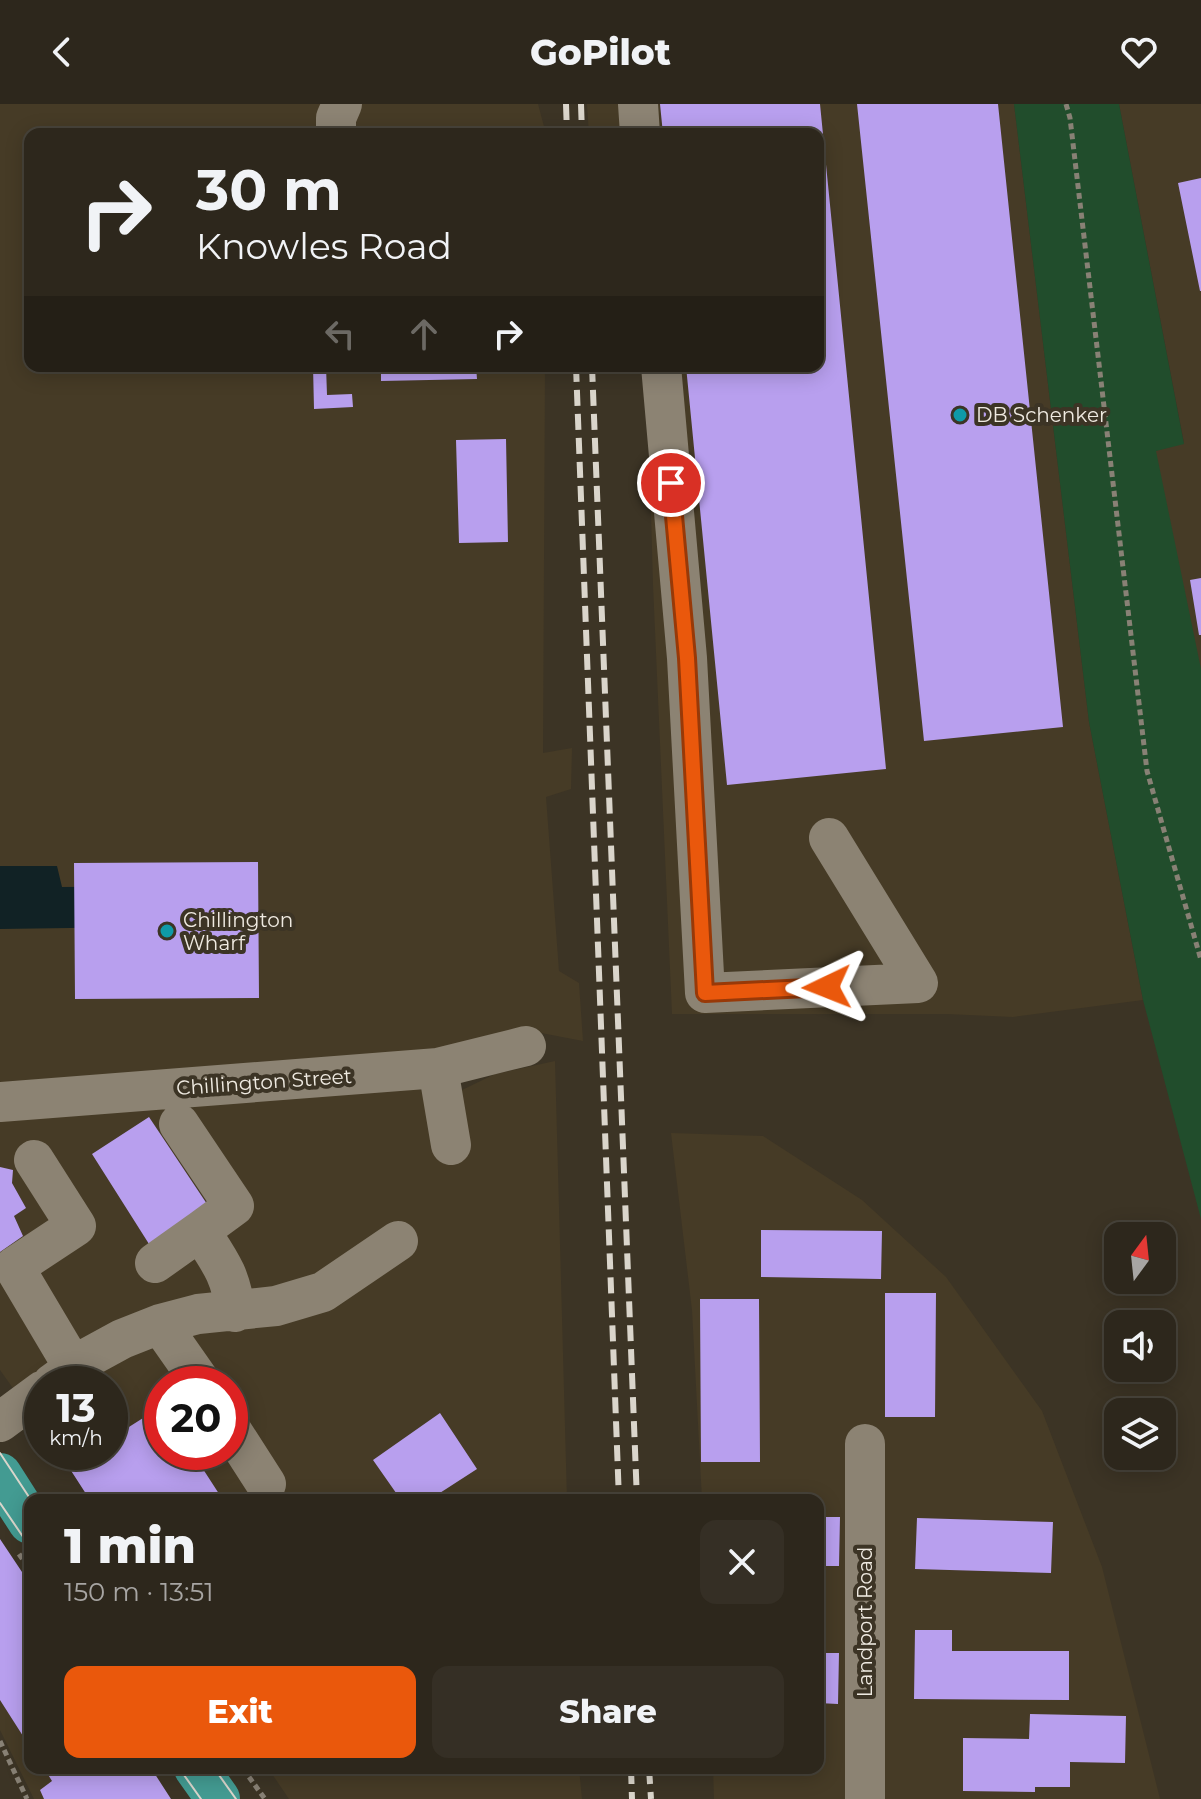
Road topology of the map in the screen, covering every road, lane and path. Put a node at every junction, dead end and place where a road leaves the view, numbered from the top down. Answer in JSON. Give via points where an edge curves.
{"nodes":[{"id":1,"x":342,"y":104,"type":"edge"},
{"id":2,"x":638,"y":104,"type":"edge"},
{"id":3,"x":1066,"y":104,"type":"edge"},
{"id":4,"x":336,"y":128,"type":"edge"},
{"id":5,"x":640,"y":128,"type":"edge"},
{"id":6,"x":662,"y":372,"type":"edge"},
{"id":7,"x":829,"y":838,"type":"dead end"},
{"id":8,"x":1201,"y":960,"type":"edge"},
{"id":9,"x":526,"y":1046,"type":"dead end"},
{"id":10,"x":438,"y":1068,"type":"junction"},
{"id":11,"x":0,"y":1102,"type":"edge"},
{"id":12,"x":179,"y":1124,"type":"dead end"},
{"id":13,"x":451,"y":1145,"type":"dead end"},
{"id":14,"x":34,"y":1160,"type":"dead end"},
{"id":15,"x":200,"y":1231,"type":"junction"},
{"id":16,"x":398,"y":1241,"type":"dead end"},
{"id":17,"x":155,"y":1263,"type":"dead end"},
{"id":18,"x":235,"y":1312,"type":"junction"},
{"id":19,"x":160,"y":1324,"type":"junction"},
{"id":20,"x":59,"y":1366,"type":"edge"},
{"id":21,"x":79,"y":1366,"type":"edge"},
{"id":22,"x":189,"y":1366,"type":"edge"},
{"id":23,"x":24,"y":1404,"type":"edge"},
{"id":24,"x":0,"y":1422,"type":"edge"},
{"id":25,"x":865,"y":1444,"type":"dead end"},
{"id":26,"x":248,"y":1456,"type":"edge"},
{"id":27,"x":0,"y":1475,"type":"edge"},
{"id":28,"x":266,"y":1484,"type":"dead end"},
{"id":29,"x":24,"y":1513,"type":"edge"},
{"id":30,"x":0,"y":1741,"type":"edge"},
{"id":31,"x":200,"y":1774,"type":"edge"},
{"id":32,"x":246,"y":1774,"type":"edge"},
{"id":33,"x":27,"y":1799,"type":"edge"},
{"id":34,"x":218,"y":1799,"type":"edge"},
{"id":35,"x":265,"y":1799,"type":"edge"},
{"id":36,"x":865,"y":1799,"type":"edge"}],
"edges":[{"from":1,"to":4,"type":"street"},
{"from":2,"to":5,"type":"street"},
{"from":3,"to":8,"type":"path","via":[[1147,771]]},
{"from":6,"to":7,"type":"street","via":[[687,658],[705,993],[918,983]]},
{"from":9,"to":10,"type":"street","name":"Chillington Street"},
{"from":10,"to":11,"type":"street","name":"Chillington Street"},
{"from":10,"to":13,"type":"street"},
{"from":12,"to":15,"type":"street","via":[[234,1206]]},
{"from":14,"to":20,"type":"street","via":[[76,1226],[14,1267]]},
{"from":15,"to":17,"type":"street"},
{"from":15,"to":18,"type":"street","via":[[225,1269]]},
{"from":16,"to":18,"type":"street","via":[[323,1292]]},
{"from":18,"to":19,"type":"street"},
{"from":19,"to":21,"type":"street","via":[[122,1339]]},
{"from":19,"to":22,"type":"street"},
{"from":23,"to":24,"type":"street"},
{"from":25,"to":36,"type":"street","name":"Landport Road"},
{"from":26,"to":28,"type":"street"},
{"from":27,"to":29,"type":"highway"},
{"from":30,"to":33,"type":"path"},
{"from":31,"to":34,"type":"highway"},
{"from":32,"to":35,"type":"path"}]}
